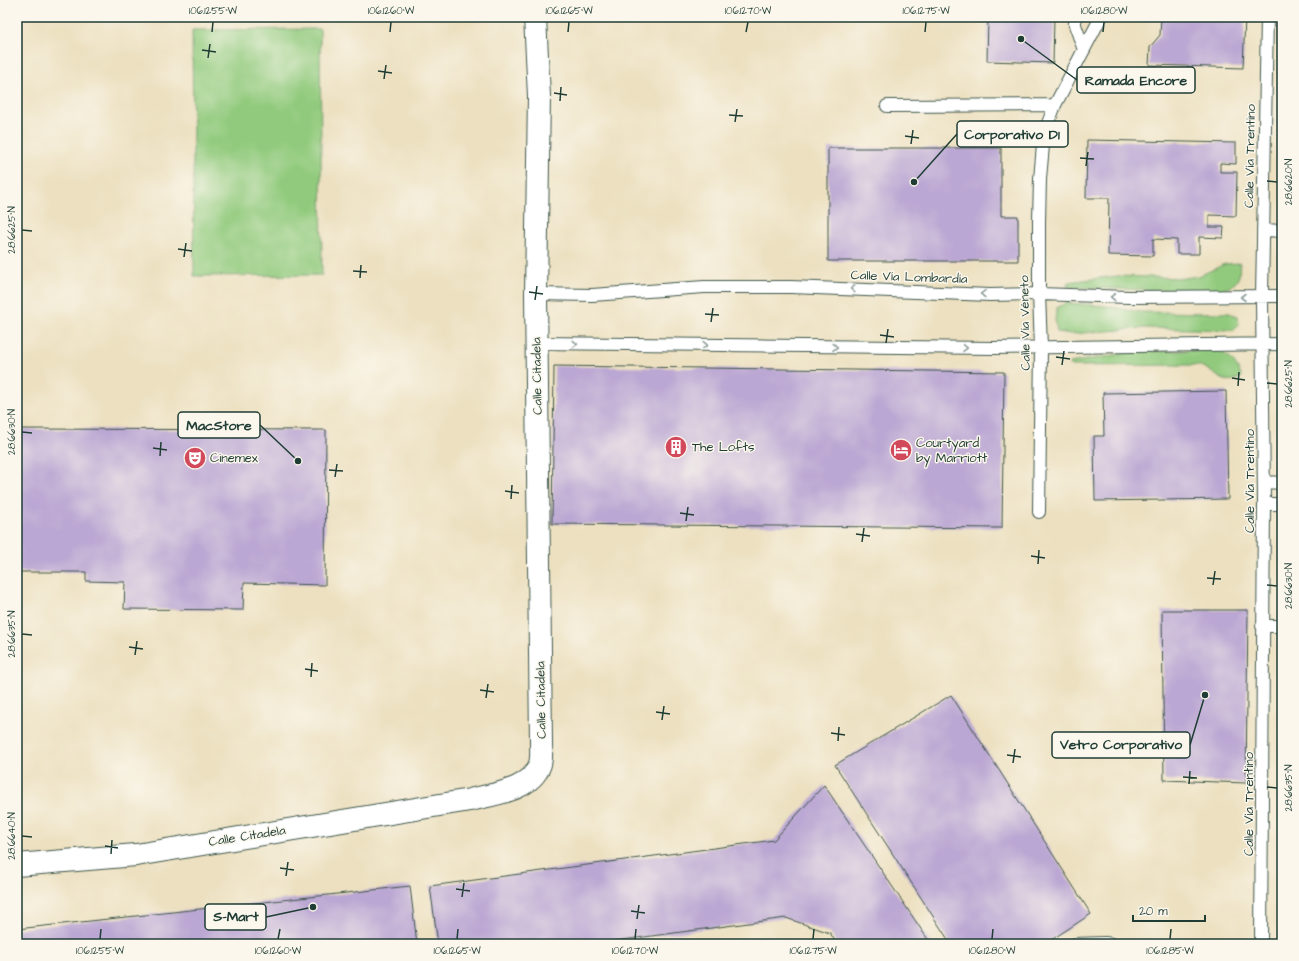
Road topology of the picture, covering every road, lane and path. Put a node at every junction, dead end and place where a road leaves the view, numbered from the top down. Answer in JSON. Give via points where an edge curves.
{"nodes":[{"id":1,"x":535,"y":17,"type":"edge"},
{"id":2,"x":549,"y":17,"type":"edge"},
{"id":3,"x":1075,"y":17,"type":"edge"},
{"id":4,"x":1101,"y":17,"type":"edge"},
{"id":5,"x":1267,"y":17,"type":"edge"},
{"id":6,"x":1084,"y":50,"type":"junction"},
{"id":7,"x":539,"y":96,"type":"junction"},
{"id":8,"x":1055,"y":104,"type":"junction"},
{"id":9,"x":887,"y":106,"type":"dead end"},
{"id":10,"x":1263,"y":230,"type":"junction"},
{"id":11,"x":1282,"y":231,"type":"edge"},
{"id":12,"x":536,"y":294,"type":"junction"},
{"id":13,"x":1039,"y":294,"type":"junction"},
{"id":14,"x":1262,"y":296,"type":"junction"},
{"id":15,"x":1282,"y":296,"type":"edge"},
{"id":16,"x":536,"y":343,"type":"junction"},
{"id":17,"x":1262,"y":344,"type":"junction"},
{"id":18,"x":1282,"y":344,"type":"edge"},
{"id":19,"x":1040,"y":348,"type":"junction"},
{"id":20,"x":1264,"y":482,"type":"junction"},
{"id":21,"x":1282,"y":483,"type":"edge"},
{"id":22,"x":1264,"y":504,"type":"junction"},
{"id":23,"x":1282,"y":504,"type":"edge"},
{"id":24,"x":1039,"y":512,"type":"dead end"},
{"id":25,"x":1262,"y":626,"type":"junction"},
{"id":26,"x":1282,"y":626,"type":"edge"},
{"id":27,"x":17,"y":865,"type":"edge"},
{"id":28,"x":1076,"y":944,"type":"edge"},
{"id":29,"x":1111,"y":944,"type":"edge"},
{"id":30,"x":1261,"y":944,"type":"edge"}],
"edges":[{"from":1,"to":7,"type":"street","name":"Calle Citadela"},
{"from":2,"to":7,"type":"street","name":"Calle Citadela"},
{"from":3,"to":6,"type":"lane"},
{"from":4,"to":6,"type":"lane","name":"Calle Vía Véneto"},
{"from":5,"to":10,"type":"lane","name":"Calle Vía Trentino"},
{"from":6,"to":8,"type":"lane","name":"Calle Vía Véneto"},
{"from":7,"to":12,"type":"street","name":"Calle Citadela"},
{"from":8,"to":9,"type":"lane"},
{"from":8,"to":13,"type":"lane","name":"Calle Vía Véneto","via":[[1044,134],[1040,179]]},
{"from":10,"to":11,"type":"lane"},
{"from":10,"to":14,"type":"lane","name":"Calle Vía Trentino"},
{"from":13,"to":12,"type":"lane","name":"Calle Vía Lombardía","one_way":true,"via":[[767,287],[704,287],[592,295]]},
{"from":12,"to":16,"type":"street","name":"Calle Citadela"},
{"from":14,"to":13,"type":"lane","name":"Calle Vía Lombardía","one_way":true,"via":[[1129,298]]},
{"from":13,"to":19,"type":"lane","name":"Calle Vía Véneto"},
{"from":14,"to":15,"type":"lane","name":"Calle Vía Lombardía"},
{"from":14,"to":17,"type":"lane","name":"Calle Vía Trentino"},
{"from":16,"to":19,"type":"lane","one_way":true},
{"from":16,"to":27,"type":"street","name":"Calle Citadela","via":[[541,742],[540,763],[534,775],[522,785],[507,791],[462,802],[136,855]]},
{"from":17,"to":18,"type":"lane"},
{"from":17,"to":19,"type":"lane"},
{"from":17,"to":20,"type":"lane","name":"Calle Vía Trentino"},
{"from":19,"to":24,"type":"lane","name":"Calle Vía Véneto"},
{"from":20,"to":21,"type":"lane"},
{"from":20,"to":22,"type":"lane","name":"Calle Vía Trentino"},
{"from":22,"to":23,"type":"lane"},
{"from":22,"to":25,"type":"lane","name":"Calle Vía Trentino"},
{"from":25,"to":26,"type":"lane"},
{"from":25,"to":30,"type":"lane","name":"Calle Vía Trentino"},
{"from":28,"to":29,"type":"lane"}]}
